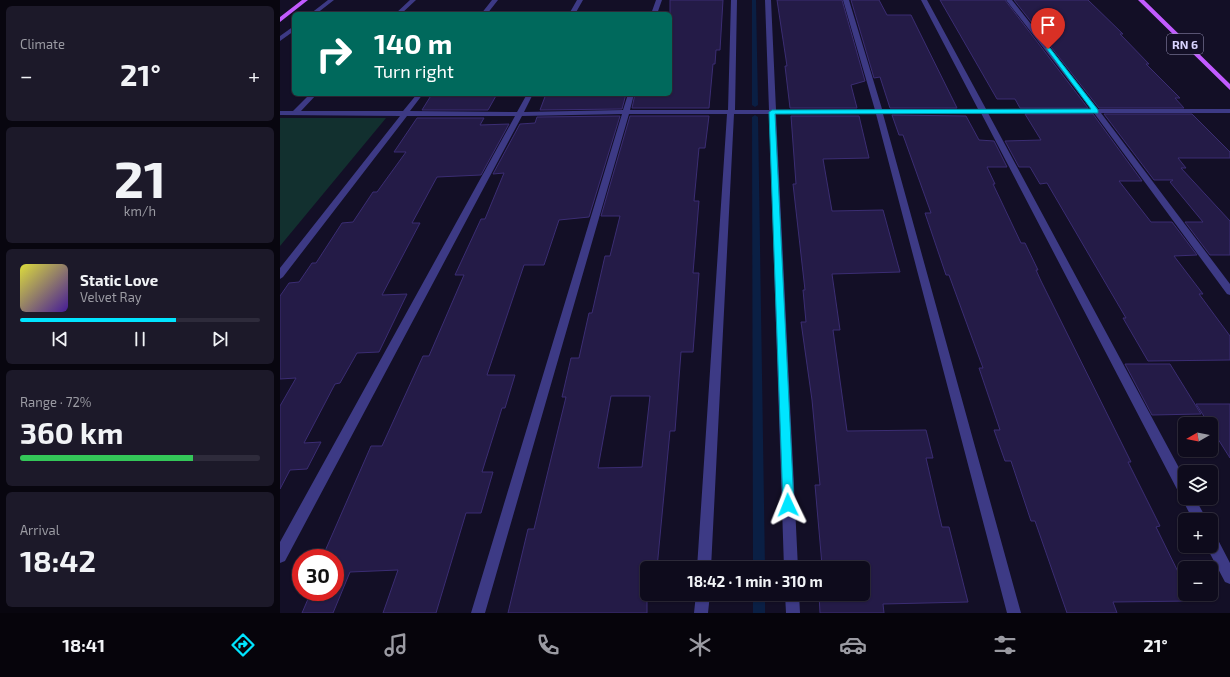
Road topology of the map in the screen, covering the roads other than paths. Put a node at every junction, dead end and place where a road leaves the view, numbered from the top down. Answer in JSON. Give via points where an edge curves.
{"nodes":[{"id":1,"x":305,"y":0,"type":"edge"},
{"id":2,"x":331,"y":0,"type":"edge"},
{"id":3,"x":413,"y":0,"type":"edge"},
{"id":4,"x":495,"y":0,"type":"edge"},
{"id":5,"x":580,"y":0,"type":"edge"},
{"id":6,"x":659,"y":0,"type":"edge"},
{"id":7,"x":734,"y":0,"type":"edge"},
{"id":8,"x":768,"y":0,"type":"edge"},
{"id":9,"x":846,"y":0,"type":"edge"},
{"id":10,"x":924,"y":0,"type":"edge"},
{"id":11,"x":1009,"y":0,"type":"edge"},
{"id":12,"x":1141,"y":0,"type":"edge"},
{"id":13,"x":315,"y":12,"type":"edge"},
{"id":14,"x":400,"y":12,"type":"edge"},
{"id":15,"x":486,"y":12,"type":"edge"},
{"id":16,"x":573,"y":12,"type":"edge"},
{"id":17,"x":655,"y":12,"type":"edge"},
{"id":18,"x":280,"y":20,"type":"edge"},
{"id":19,"x":292,"y":30,"type":"edge"},
{"id":20,"x":280,"y":39,"type":"edge"},
{"id":21,"x":1230,"y":88,"type":"edge"},
{"id":22,"x":312,"y":96,"type":"edge"},
{"id":23,"x":418,"y":96,"type":"edge"},
{"id":24,"x":529,"y":96,"type":"edge"},
{"id":25,"x":630,"y":96,"type":"edge"},
{"id":26,"x":879,"y":111,"type":"junction"},
{"id":27,"x":1096,"y":111,"type":"junction"},
{"id":28,"x":1230,"y":111,"type":"edge"},
{"id":29,"x":626,"y":112,"type":"junction"},
{"id":30,"x":731,"y":112,"type":"junction"},
{"id":31,"x":772,"y":112,"type":"junction"},
{"id":32,"x":985,"y":112,"type":"junction"},
{"id":33,"x":280,"y":113,"type":"edge"},
{"id":34,"x":295,"y":113,"type":"junction"},
{"id":35,"x":404,"y":114,"type":"junction"},
{"id":36,"x":519,"y":114,"type":"junction"},
{"id":37,"x":280,"y":275,"type":"edge"},
{"id":38,"x":1230,"y":291,"type":"edge"},
{"id":39,"x":1178,"y":479,"type":"edge"},
{"id":40,"x":1217,"y":553,"type":"edge"},
{"id":41,"x":280,"y":556,"type":"edge"},
{"id":42,"x":704,"y":561,"type":"edge"},
{"id":43,"x":791,"y":561,"type":"edge"},
{"id":44,"x":1230,"y":577,"type":"edge"},
{"id":45,"x":702,"y":601,"type":"edge"},
{"id":46,"x":792,"y":601,"type":"edge"},
{"id":47,"x":478,"y":613,"type":"edge"},
{"id":48,"x":701,"y":613,"type":"edge"},
{"id":49,"x":793,"y":613,"type":"edge"},
{"id":50,"x":1014,"y":613,"type":"edge"}],
"edges":[{"from":1,"to":18,"type":"main road"},
{"from":2,"to":13,"type":"street"},
{"from":3,"to":14,"type":"street"},
{"from":4,"to":15,"type":"street"},
{"from":5,"to":16,"type":"street"},
{"from":6,"to":17,"type":"street"},
{"from":7,"to":30,"type":"street"},
{"from":8,"to":31,"type":"street"},
{"from":9,"to":26,"type":"street"},
{"from":10,"to":32,"type":"street"},
{"from":11,"to":27,"type":"street"},
{"from":12,"to":21,"type":"main road","number":"RN 6"},
{"from":19,"to":20,"type":"street"},
{"from":22,"to":34,"type":"street"},
{"from":23,"to":35,"type":"street"},
{"from":24,"to":36,"type":"street"},
{"from":25,"to":29,"type":"street"},
{"from":26,"to":31,"type":"street"},
{"from":26,"to":32,"type":"street"},
{"from":26,"to":50,"type":"street"},
{"from":27,"to":28,"type":"street"},
{"from":27,"to":32,"type":"street"},
{"from":27,"to":38,"type":"street"},
{"from":29,"to":30,"type":"street"},
{"from":29,"to":36,"type":"street"},
{"from":29,"to":47,"type":"street"},
{"from":30,"to":31,"type":"street"},
{"from":30,"to":42,"type":"street"},
{"from":31,"to":43,"type":"street"},
{"from":32,"to":39,"type":"street"},
{"from":33,"to":34,"type":"street"},
{"from":34,"to":35,"type":"street"},
{"from":35,"to":36,"type":"street"},
{"from":35,"to":37,"type":"street"},
{"from":36,"to":41,"type":"street"},
{"from":40,"to":44,"type":"street"},
{"from":45,"to":48,"type":"street"},
{"from":46,"to":49,"type":"street"}]}
